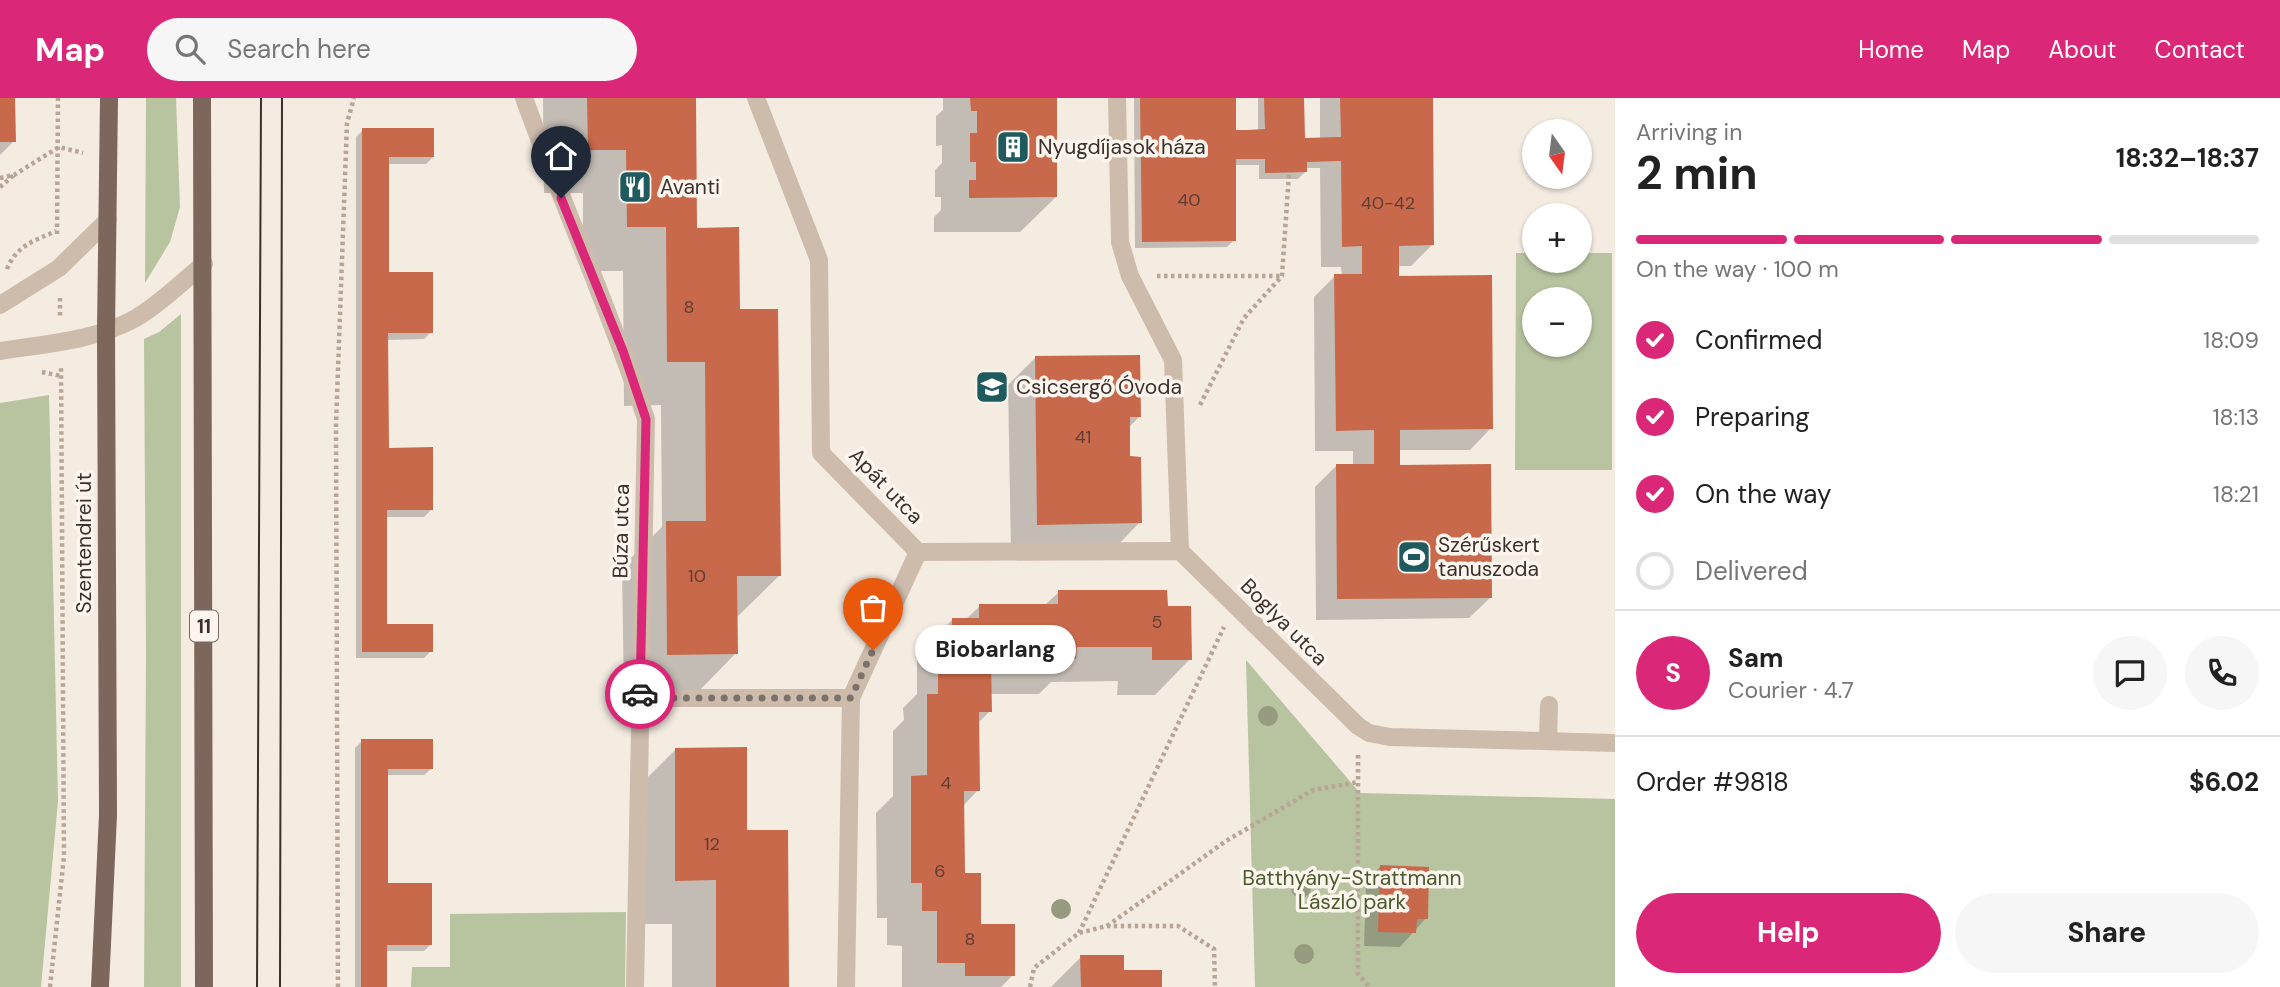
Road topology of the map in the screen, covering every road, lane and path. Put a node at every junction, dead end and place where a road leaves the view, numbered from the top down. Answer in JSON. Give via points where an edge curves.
{"nodes":[{"id":1,"x":58,"y":98,"type":"edge"},
{"id":2,"x":109,"y":98,"type":"edge"},
{"id":3,"x":202,"y":98,"type":"edge"},
{"id":4,"x":354,"y":98,"type":"edge"},
{"id":5,"x":524,"y":98,"type":"edge"},
{"id":6,"x":756,"y":98,"type":"edge"},
{"id":7,"x":1117,"y":98,"type":"edge"},
{"id":8,"x":59,"y":147,"type":"junction"},
{"id":9,"x":108,"y":160,"type":"junction"},
{"id":10,"x":1289,"y":173,"type":"dead end"},
{"id":11,"x":14,"y":175,"type":"junction"},
{"id":12,"x":0,"y":178,"type":"edge"},
{"id":13,"x":0,"y":187,"type":"edge"},
{"id":14,"x":108,"y":220,"type":"junction"},
{"id":15,"x":56,"y":231,"type":"junction"},
{"id":16,"x":204,"y":264,"type":"junction"},
{"id":17,"x":59,"y":268,"type":"junction"},
{"id":18,"x":1130,"y":276,"type":"junction"},
{"id":19,"x":1282,"y":276,"type":"junction"},
{"id":20,"x":4,"y":278,"type":"dead end"},
{"id":21,"x":0,"y":305,"type":"edge"},
{"id":22,"x":106,"y":331,"type":"junction"},
{"id":23,"x":61,"y":342,"type":"junction"},
{"id":24,"x":0,"y":351,"type":"edge"},
{"id":25,"x":1177,"y":440,"type":"junction"},
{"id":26,"x":1180,"y":551,"type":"junction"},
{"id":27,"x":918,"y":552,"type":"junction"},
{"id":28,"x":1234,"y":605,"type":"junction"},
{"id":29,"x":640,"y":698,"type":"junction"},
{"id":30,"x":851,"y":698,"type":"junction"},
{"id":31,"x":1549,"y":705,"type":"dead end"},
{"id":32,"x":1358,"y":726,"type":"junction"},
{"id":33,"x":1548,"y":741,"type":"junction"},
{"id":34,"x":1615,"y":743,"type":"edge"},
{"id":35,"x":1358,"y":782,"type":"junction"},
{"id":36,"x":1107,"y":926,"type":"junction"},
{"id":37,"x":1079,"y":933,"type":"junction"},
{"id":38,"x":50,"y":987,"type":"edge"},
{"id":39,"x":100,"y":987,"type":"edge"},
{"id":40,"x":204,"y":987,"type":"edge"},
{"id":41,"x":338,"y":987,"type":"edge"},
{"id":42,"x":635,"y":987,"type":"edge"},
{"id":43,"x":846,"y":987,"type":"edge"},
{"id":44,"x":1030,"y":987,"type":"edge"},
{"id":45,"x":1215,"y":987,"type":"edge"},
{"id":46,"x":1369,"y":987,"type":"edge"}],
"edges":[{"from":1,"to":8,"type":"path"},
{"from":2,"to":9,"type":"main road","name":"Szentendrei út"},
{"from":3,"to":16,"type":"main road","number":"11"},
{"from":4,"to":41,"type":"path","via":[[347,122],[336,425]]},
{"from":5,"to":29,"type":"street","name":"Búza utca","via":[[646,419]]},
{"from":6,"to":27,"type":"street","name":"Apát utca","via":[[819,260],[821,453]]},
{"from":7,"to":18,"type":"street","via":[[1120,242]]},
{"from":8,"to":9,"type":"path"},
{"from":8,"to":11,"type":"path"},
{"from":8,"to":15,"type":"path"},
{"from":9,"to":14,"type":"main road","name":"Szentendrei út"},
{"from":10,"to":19,"type":"path"},
{"from":11,"to":12,"type":"path"},
{"from":11,"to":13,"type":"path"},
{"from":14,"to":17,"type":"street"},
{"from":14,"to":22,"type":"main road","name":"Szentendrei út"},
{"from":15,"to":17,"type":"path"},
{"from":15,"to":20,"type":"path","via":[[13,255]]},
{"from":16,"to":22,"type":"street","via":[[138,317]]},
{"from":16,"to":40,"type":"main road","number":"11"},
{"from":17,"to":21,"type":"street"},
{"from":17,"to":23,"type":"path"},
{"from":18,"to":19,"type":"path"},
{"from":18,"to":25,"type":"street","via":[[1173,360]]},
{"from":19,"to":25,"type":"path","via":[[1244,317],[1192,421]]},
{"from":22,"to":23,"type":"street"},
{"from":22,"to":39,"type":"main road","name":"Szentendrei út","via":[[108,815]]},
{"from":23,"to":24,"type":"street"},
{"from":23,"to":38,"type":"path","via":[[64,856]]},
{"from":25,"to":26,"type":"street"},
{"from":26,"to":27,"type":"street"},
{"from":26,"to":28,"type":"street","name":"Boglya utca"},
{"from":27,"to":30,"type":"street","name":"Apát utca"},
{"from":28,"to":32,"type":"street","name":"Boglya utca"},
{"from":28,"to":37,"type":"path"},
{"from":29,"to":30,"type":"street"},
{"from":29,"to":42,"type":"street","name":"Búza utca"},
{"from":30,"to":43,"type":"street","name":"Apát utca"},
{"from":31,"to":33,"type":"street"},
{"from":32,"to":33,"type":"street","name":"Boglya utca","via":[[1390,737]]},
{"from":32,"to":35,"type":"path"},
{"from":33,"to":34,"type":"street","name":"Boglya utca"},
{"from":35,"to":36,"type":"path","via":[[1313,790],[1226,841]]},
{"from":35,"to":46,"type":"path","via":[[1358,974]]},
{"from":36,"to":37,"type":"path"},
{"from":36,"to":45,"type":"path","via":[[1178,926],[1214,949]]},
{"from":37,"to":44,"type":"path","via":[[1034,968]]}]}
